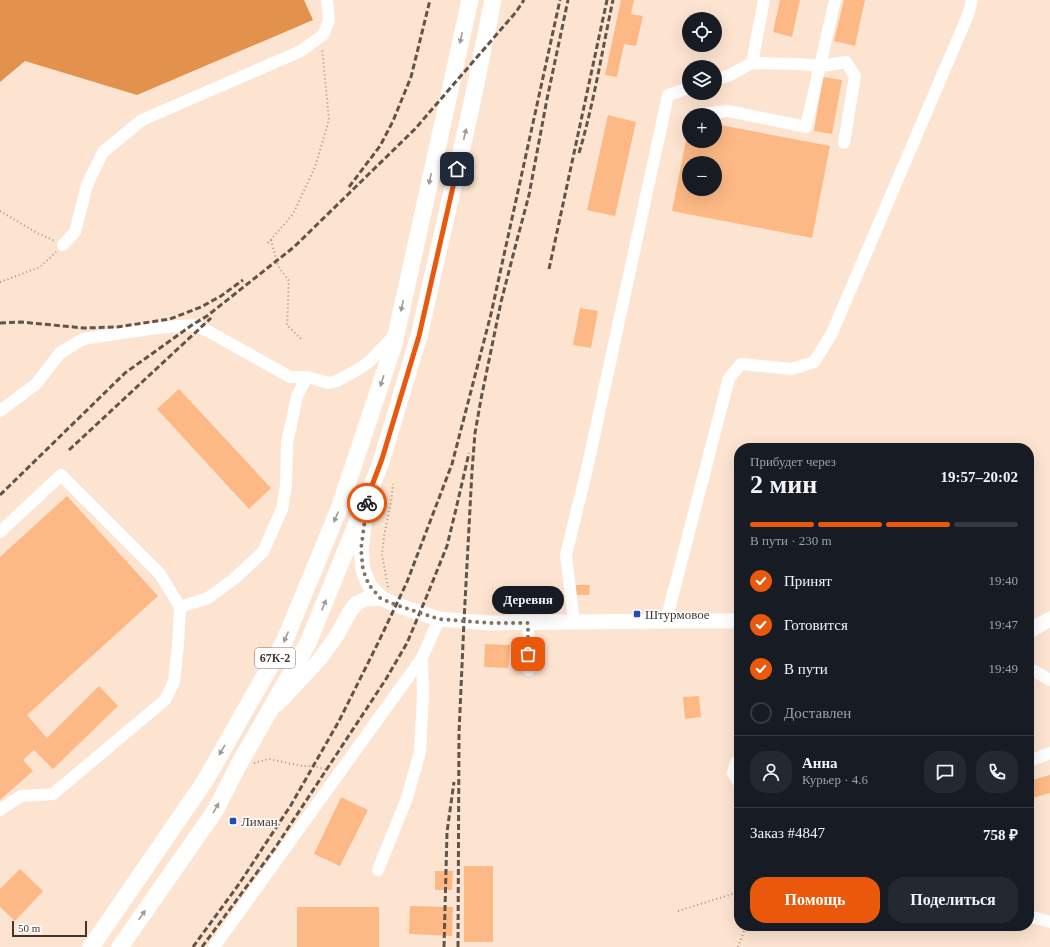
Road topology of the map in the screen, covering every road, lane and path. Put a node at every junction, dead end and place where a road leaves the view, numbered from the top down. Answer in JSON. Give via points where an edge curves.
{"nodes":[{"id":1,"x":327,"y":0,"type":"edge"},
{"id":2,"x":470,"y":0,"type":"edge"},
{"id":3,"x":493,"y":0,"type":"edge"},
{"id":4,"x":764,"y":0,"type":"edge"},
{"id":5,"x":835,"y":0,"type":"edge"},
{"id":6,"x":972,"y":0,"type":"edge"},
{"id":7,"x":321,"y":37,"type":"junction"},
{"id":8,"x":752,"y":63,"type":"junction"},
{"id":9,"x":820,"y":66,"type":"junction"},
{"id":10,"x":722,"y":78,"type":"edge"},
{"id":11,"x":682,"y":90,"type":"edge"},
{"id":12,"x":722,"y":112,"type":"edge"},
{"id":13,"x":844,"y":143,"type":"dead end"},
{"id":14,"x":0,"y":211,"type":"edge"},
{"id":15,"x":271,"y":240,"type":"junction"},
{"id":16,"x":268,"y":243,"type":"dead end"},
{"id":17,"x":63,"y":245,"type":"junction"},
{"id":18,"x":0,"y":282,"type":"edge"},
{"id":19,"x":396,"y":333,"type":"junction"},
{"id":20,"x":302,"y":339,"type":"dead end"},
{"id":21,"x":307,"y":377,"type":"junction"},
{"id":22,"x":0,"y":411,"type":"edge"},
{"id":23,"x":393,"y":484,"type":"dead end"},
{"id":24,"x":368,"y":496,"type":"junction"},
{"id":25,"x":0,"y":532,"type":"edge"},
{"id":26,"x":386,"y":600,"type":"junction"},
{"id":27,"x":180,"y":607,"type":"junction"},
{"id":28,"x":439,"y":619,"type":"junction"},
{"id":29,"x":1050,"y":619,"type":"edge"},
{"id":30,"x":666,"y":621,"type":"junction"},
{"id":31,"x":734,"y":621,"type":"edge"},
{"id":32,"x":574,"y":622,"type":"junction"},
{"id":33,"x":528,"y":623,"type":"junction"},
{"id":34,"x":1034,"y":628,"type":"edge"},
{"id":35,"x":422,"y":658,"type":"junction"},
{"id":36,"x":529,"y":670,"type":"dead end"},
{"id":37,"x":1034,"y":671,"type":"edge"},
{"id":38,"x":1050,"y":680,"type":"edge"},
{"id":39,"x":268,"y":714,"type":"junction"},
{"id":40,"x":1050,"y":753,"type":"edge"},
{"id":41,"x":1034,"y":759,"type":"edge"},
{"id":42,"x":251,"y":764,"type":"dead end"},
{"id":43,"x":338,"y":773,"type":"junction"},
{"id":44,"x":0,"y":810,"type":"edge"},
{"id":45,"x":378,"y":870,"type":"dead end"},
{"id":46,"x":734,"y":894,"type":"edge"},
{"id":47,"x":678,"y":911,"type":"dead end"},
{"id":48,"x":1034,"y":917,"type":"edge"},
{"id":49,"x":1050,"y":922,"type":"edge"},
{"id":50,"x":744,"y":931,"type":"edge"},
{"id":51,"x":91,"y":947,"type":"edge"},
{"id":52,"x":120,"y":947,"type":"edge"},
{"id":53,"x":214,"y":947,"type":"edge"},
{"id":54,"x":738,"y":947,"type":"edge"}],
"edges":[{"from":1,"to":7,"type":"street","via":[[329,21]]},
{"from":2,"to":19,"type":"highway","number":"67К-2","one_way":true},
{"from":24,"to":3,"type":"highway","number":"67К-2","one_way":true,"via":[[382,459],[419,336]]},
{"from":4,"to":8,"type":"street"},
{"from":5,"to":9,"type":"street"},
{"from":6,"to":30,"type":"street","via":[[968,15],[832,333],[814,362],[792,369],[741,364],[729,378]]},
{"from":7,"to":15,"type":"path","via":[[329,120],[315,167],[293,214]]},
{"from":7,"to":17,"type":"street","via":[[302,51],[142,120],[103,152],[87,185],[75,232]]},
{"from":8,"to":9,"type":"street"},
{"from":8,"to":10,"type":"street"},
{"from":9,"to":12,"type":"street","via":[[806,127]]},
{"from":9,"to":13,"type":"street","via":[[846,62],[855,76]]},
{"from":11,"to":32,"type":"street","via":[[668,95],[566,555]]},
{"from":14,"to":17,"type":"path"},
{"from":15,"to":16,"type":"path"},
{"from":15,"to":20,"type":"path","via":[[278,266],[289,281],[287,325]]},
{"from":17,"to":18,"type":"path","via":[[40,267]]},
{"from":19,"to":21,"type":"street","via":[[370,361],[337,381],[329,383]]},
{"from":19,"to":51,"type":"highway","number":"67К-2","one_way":true,"via":[[339,509],[284,642],[205,781]]},
{"from":21,"to":22,"type":"street","via":[[290,377],[206,330],[192,325],[156,328],[84,339],[60,353],[36,384]]},
{"from":21,"to":27,"type":"street","via":[[297,396],[287,443],[286,485],[282,509],[263,552],[234,579],[208,598]]},
{"from":23,"to":26,"type":"path","via":[[382,555]]},
{"from":24,"to":26,"type":"main road","via":[[361,549],[363,570],[369,585]]},
{"from":39,"to":24,"type":"highway","number":"67К-2","one_way":true,"via":[[308,643]]},
{"from":25,"to":27,"type":"street","via":[[61,475],[160,574]]},
{"from":26,"to":28,"type":"main road"},
{"from":26,"to":39,"type":"main road","via":[[366,599],[357,603],[320,659]]},
{"from":27,"to":44,"type":"street","via":[[174,682],[164,700],[53,794],[21,796]]},
{"from":28,"to":33,"type":"main road"},
{"from":28,"to":35,"type":"street"},
{"from":29,"to":34,"type":"main road"},
{"from":30,"to":31,"type":"main road"},
{"from":30,"to":32,"type":"main road"},
{"from":32,"to":33,"type":"main road"},
{"from":33,"to":36,"type":"street"},
{"from":35,"to":43,"type":"street"},
{"from":35,"to":45,"type":"street","via":[[424,696],[420,752],[407,798]]},
{"from":37,"to":38,"type":"street"},
{"from":52,"to":39,"type":"highway","number":"67К-2","one_way":true,"via":[[215,811]]},
{"from":40,"to":41,"type":"street"},
{"from":42,"to":43,"type":"path","via":[[269,759]]},
{"from":43,"to":53,"type":"street"},
{"from":46,"to":47,"type":"path"},
{"from":48,"to":49,"type":"street"},
{"from":50,"to":54,"type":"path"}]}
